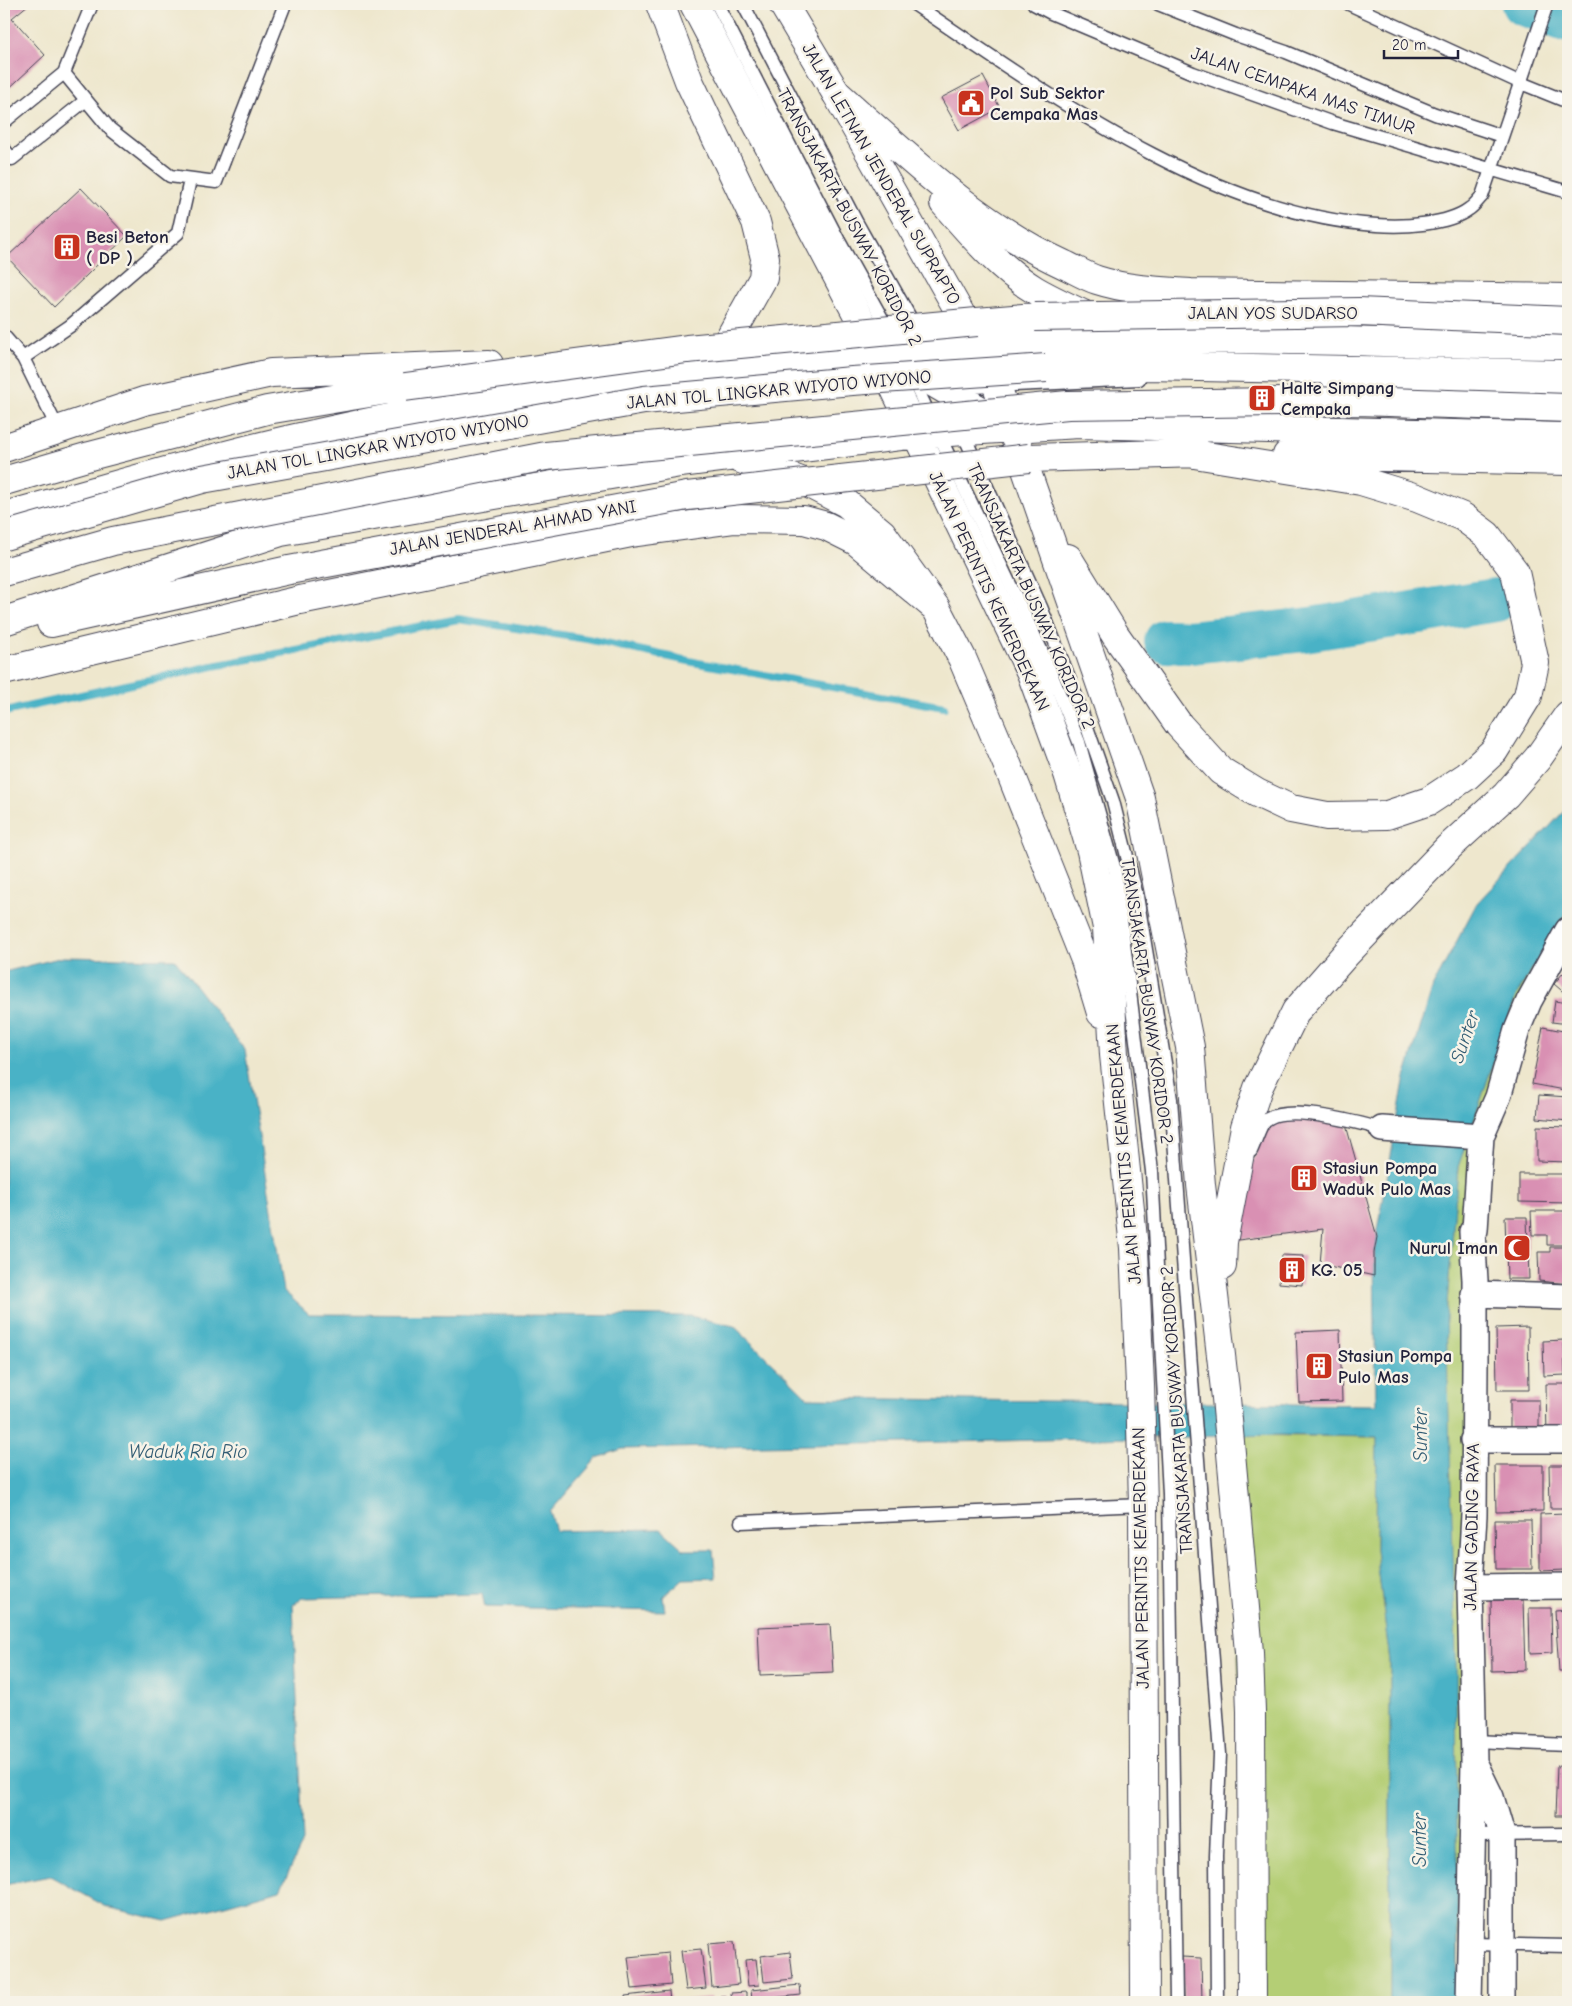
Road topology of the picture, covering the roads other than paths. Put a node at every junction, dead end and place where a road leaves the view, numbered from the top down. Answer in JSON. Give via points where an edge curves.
{"nodes":[{"id":1,"x":92,"y":4,"type":"edge"},
{"id":2,"x":285,"y":4,"type":"edge"},
{"id":3,"x":660,"y":4,"type":"edge"},
{"id":4,"x":673,"y":4,"type":"edge"},
{"id":5,"x":743,"y":4,"type":"edge"},
{"id":6,"x":783,"y":4,"type":"edge"},
{"id":7,"x":914,"y":4,"type":"edge"},
{"id":8,"x":1034,"y":4,"type":"edge"},
{"id":9,"x":1158,"y":4,"type":"edge"},
{"id":10,"x":1349,"y":4,"type":"edge"},
{"id":11,"x":1547,"y":4,"type":"edge"},
{"id":12,"x":1053,"y":9,"type":"edge"},
{"id":13,"x":706,"y":11,"type":"edge"},
{"id":14,"x":64,"y":73,"type":"junction"},
{"id":15,"x":1521,"y":83,"type":"junction"},
{"id":16,"x":836,"y":93,"type":"junction"},
{"id":17,"x":86,"y":100,"type":"junction"},
{"id":18,"x":1568,"y":102,"type":"edge"},
{"id":19,"x":4,"y":122,"type":"edge"},
{"id":20,"x":1502,"y":136,"type":"junction"},
{"id":21,"x":4,"y":149,"type":"edge"},
{"id":22,"x":910,"y":158,"type":"junction"},
{"id":23,"x":1491,"y":170,"type":"junction"},
{"id":24,"x":190,"y":180,"type":"junction"},
{"id":25,"x":1568,"y":192,"type":"edge"},
{"id":26,"x":1568,"y":298,"type":"edge"},
{"id":27,"x":1568,"y":321,"type":"edge"},
{"id":28,"x":978,"y":333,"type":"junction"},
{"id":29,"x":4,"y":336,"type":"edge"},
{"id":30,"x":1134,"y":338,"type":"junction"},
{"id":31,"x":1568,"y":345,"type":"edge"},
{"id":32,"x":24,"y":358,"type":"junction"},
{"id":33,"x":459,"y":366,"type":"junction"},
{"id":34,"x":713,"y":368,"type":"junction"},
{"id":35,"x":1568,"y":374,"type":"edge"},
{"id":36,"x":1206,"y":380,"type":"dead end"},
{"id":37,"x":598,"y":381,"type":"junction"},
{"id":38,"x":1313,"y":383,"type":"dead end"},
{"id":39,"x":945,"y":388,"type":"junction"},
{"id":40,"x":1568,"y":389,"type":"edge"},
{"id":41,"x":538,"y":391,"type":"junction"},
{"id":42,"x":919,"y":395,"type":"junction"},
{"id":43,"x":1568,"y":408,"type":"edge"},
{"id":44,"x":1000,"y":410,"type":"junction"},
{"id":45,"x":1568,"y":415,"type":"edge"},
{"id":46,"x":58,"y":428,"type":"junction"},
{"id":47,"x":1568,"y":436,"type":"edge"},
{"id":48,"x":4,"y":448,"type":"edge"},
{"id":49,"x":1182,"y":452,"type":"junction"},
{"id":50,"x":734,"y":456,"type":"junction"},
{"id":51,"x":1568,"y":461,"type":"edge"},
{"id":52,"x":4,"y":481,"type":"edge"},
{"id":53,"x":4,"y":516,"type":"edge"},
{"id":54,"x":1042,"y":517,"type":"junction"},
{"id":55,"x":4,"y":536,"type":"edge"},
{"id":56,"x":4,"y":548,"type":"edge"},
{"id":57,"x":4,"y":568,"type":"edge"},
{"id":58,"x":4,"y":572,"type":"edge"},
{"id":59,"x":936,"y":608,"type":"junction"},
{"id":60,"x":4,"y":621,"type":"edge"},
{"id":61,"x":4,"y":633,"type":"edge"},
{"id":62,"x":4,"y":671,"type":"edge"},
{"id":63,"x":1052,"y":701,"type":"junction"},
{"id":64,"x":1568,"y":715,"type":"edge"},
{"id":65,"x":1568,"y":930,"type":"edge"},
{"id":66,"x":1114,"y":1055,"type":"junction"},
{"id":67,"x":1387,"y":1130,"type":"joint"},
{"id":68,"x":1476,"y":1135,"type":"junction"},
{"id":69,"x":1233,"y":1190,"type":"junction"},
{"id":70,"x":1474,"y":1294,"type":"junction"},
{"id":71,"x":1568,"y":1296,"type":"edge"},
{"id":72,"x":1219,"y":1331,"type":"junction"},
{"id":73,"x":1152,"y":1388,"type":"junction"},
{"id":74,"x":1153,"y":1440,"type":"junction"},
{"id":75,"x":1473,"y":1440,"type":"junction"},
{"id":76,"x":1568,"y":1440,"type":"edge"},
{"id":77,"x":1142,"y":1505,"type":"junction"},
{"id":78,"x":741,"y":1522,"type":"dead end"},
{"id":79,"x":1568,"y":1586,"type":"edge"},
{"id":80,"x":1470,"y":1587,"type":"junction"},
{"id":81,"x":1568,"y":1745,"type":"edge"},
{"id":82,"x":1474,"y":1751,"type":"junction"},
{"id":83,"x":1502,"y":1834,"type":"junction"},
{"id":84,"x":1568,"y":1834,"type":"edge"},
{"id":85,"x":1472,"y":1835,"type":"junction"},
{"id":86,"x":1470,"y":1944,"type":"junction"},
{"id":87,"x":1501,"y":1946,"type":"junction"},
{"id":88,"x":1568,"y":1946,"type":"edge"},
{"id":89,"x":1145,"y":2002,"type":"edge"},
{"id":90,"x":1176,"y":2002,"type":"edge"},
{"id":91,"x":1217,"y":2002,"type":"edge"},
{"id":92,"x":1252,"y":2002,"type":"edge"},
{"id":93,"x":1469,"y":2002,"type":"edge"},
{"id":94,"x":1502,"y":2002,"type":"edge"}],
"edges":[{"from":1,"to":14,"type":"lane"},
{"from":2,"to":24,"type":"lane","via":[[216,182]]},
{"from":3,"to":34,"type":"main road","via":[[689,81],[756,222],[766,258],[763,278]]},
{"from":4,"to":13,"type":"main road","via":[[682,12]]},
{"from":5,"to":42,"type":"lane","name":"TRANSJAKARTA BUSWAY KORIDOR 2","via":[[857,223]]},
{"from":6,"to":16,"type":"main road","name":"JALAN LETNAN JENDERAL SUPRAPTO"},
{"from":7,"to":23,"type":"lane","via":[[1103,127],[1179,168],[1288,210],[1345,223],[1399,227],[1423,223],[1468,210],[1482,196]]},
{"from":8,"to":12,"type":"lane","name":"JALAN CEMPAKA MAS TIMUR"},
{"from":9,"to":20,"type":"lane","via":[[1286,52],[1435,114]]},
{"from":10,"to":15,"type":"lane"},
{"from":11,"to":15,"type":"lane"},
{"from":12,"to":23,"type":"lane","name":"JALAN CEMPAKA MAS TIMUR","via":[[1192,73],[1333,123]]},
{"from":13,"to":42,"type":"main road"},
{"from":14,"to":17,"type":"lane"},
{"from":14,"to":19,"type":"lane"},
{"from":15,"to":18,"type":"lane"},
{"from":15,"to":20,"type":"lane"},
{"from":16,"to":22,"type":"main road"},
{"from":16,"to":28,"type":"main road","name":"JALAN LETNAN JENDERAL SUPRAPTO"},
{"from":17,"to":21,"type":"lane","via":[[12,159]]},
{"from":17,"to":24,"type":"lane","via":[[110,128],[170,176]]},
{"from":20,"to":23,"type":"lane"},
{"from":22,"to":26,"type":"main road","via":[[957,198],[1025,246],[1096,280],[1130,288],[1191,293]]},
{"from":22,"to":30,"type":"main road","via":[[966,228],[1011,272],[1035,290]]},
{"from":23,"to":25,"type":"lane","name":"JALAN CEMPAKA MAS TIMUR"},
{"from":24,"to":32,"type":"lane","via":[[178,233],[70,326]]},
{"from":27,"to":28,"type":"main road","name":"JALAN YOS SUDARSO","bridge":true,"via":[[1350,312],[1125,314],[1035,317]]},
{"from":28,"to":30,"type":"main road","name":"JALAN YOS SUDARSO"},
{"from":28,"to":39,"type":"main road"},
{"from":28,"to":42,"type":"main road","name":"JALAN JENDERAL AHMAD YANI"},
{"from":28,"to":44,"type":"main road"},
{"from":28,"to":52,"type":"main road","bridge":true,"via":[[688,349],[405,387],[267,410]]},
{"from":29,"to":32,"type":"lane"},
{"from":30,"to":31,"type":"main road","name":"JALAN YOS SUDARSO"},
{"from":32,"to":46,"type":"lane"},
{"from":33,"to":37,"type":"main road","via":[[563,354],[573,358]]},
{"from":33,"to":41,"type":"main road"},
{"from":33,"to":46,"type":"main road","via":[[272,373],[144,401]]},
{"from":34,"to":37,"type":"main road","name":"JALAN JENDERAL AHMAD YANI"},
{"from":34,"to":42,"type":"main road","name":"JALAN JENDERAL AHMAD YANI"},
{"from":35,"to":55,"type":"main road","name":"JALAN TOL LINGKAR WIYOTO WIYONO","bridge":true,"via":[[1146,366],[1046,368],[644,400],[202,479]]},
{"from":36,"to":44,"type":"lane","via":[[1148,379]]},
{"from":37,"to":41,"type":"main road","name":"JALAN JENDERAL AHMAD YANI"},
{"from":38,"to":40,"type":"lane"},
{"from":39,"to":42,"type":"main road"},
{"from":39,"to":42,"type":"main road"},
{"from":39,"to":44,"type":"main road"},
{"from":41,"to":53,"type":"main road","name":"JALAN JENDERAL AHMAD YANI","via":[[294,438]]},
{"from":42,"to":44,"type":"main road","name":"JALAN JENDERAL AHMAD YANI"},
{"from":42,"to":50,"type":"main road","name":"JALAN JENDERAL AHMAD YANI"},
{"from":42,"to":56,"type":"lane","via":[[765,396],[620,408],[200,490]]},
{"from":42,"to":57,"type":"lane","via":[[762,425],[601,440],[203,515]]},
{"from":42,"to":63,"type":"main road","name":"JALAN PERINTIS KEMERDEKAAN"},
{"from":42,"to":91,"type":"lane","name":"TRANSJAKARTA BUSWAY KORIDOR 2","via":[[1041,607],[1113,801],[1137,896],[1171,1099],[1220,1754],[1216,1856]]},
{"from":43,"to":58,"type":"main road","bridge":true,"via":[[1358,401],[1068,405],[546,456],[113,541]]},
{"from":44,"to":45,"type":"lane","via":[[1054,414],[1217,408]]},
{"from":44,"to":47,"type":"main road","via":[[1079,424]]},
{"from":44,"to":54,"type":"main road"},
{"from":46,"to":48,"type":"main road"},
{"from":49,"to":51,"type":"main road"},
{"from":49,"to":54,"type":"main road","via":[[1361,481],[1417,498],[1463,517],[1487,535],[1515,572],[1535,663],[1528,696],[1494,751],[1467,776],[1429,801],[1387,815],[1327,816],[1290,809],[1257,793],[1221,771],[1179,725],[1116,636]]},
{"from":49,"to":61,"type":"main road","name":"JALAN JENDERAL AHMAD YANI","bridge":true,"via":[[1029,458],[687,496],[289,570]]},
{"from":50,"to":59,"type":"main road","via":[[809,484],[846,503],[882,533]]},
{"from":50,"to":60,"type":"main road","name":"JALAN JENDERAL AHMAD YANI","via":[[281,532]]},
{"from":54,"to":72,"type":"main road","via":[[1140,798],[1190,1047],[1201,1185]]},
{"from":59,"to":62,"type":"main road","via":[[856,541],[826,526],[804,520],[735,519],[631,533],[300,600]]},
{"from":59,"to":66,"type":"main road","via":[[962,658],[1007,764],[1085,960]]},
{"from":63,"to":66,"type":"main road","name":"JALAN PERINTIS KEMERDEKAAN","via":[[1068,774],[1091,851],[1105,921]]},
{"from":63,"to":73,"type":"lane","name":"TRANSJAKARTA BUSWAY KORIDOR 2","via":[[1085,760],[1114,870],[1152,1171]]},
{"from":64,"to":69,"type":"main road","via":[[1538,758],[1506,795],[1448,847],[1296,1011],[1258,1088],[1245,1127]]},
{"from":65,"to":68,"type":"street","name":"JALAN GADING RAYA","via":[[1529,1001],[1517,1030],[1498,1097]]},
{"from":66,"to":73,"type":"main road","name":"JALAN PERINTIS KEMERDEKAAN"},
{"from":67,"to":68,"type":"street"},
{"from":67,"to":69,"type":"lane","via":[[1340,1118],[1285,1113],[1272,1116],[1264,1123]]},
{"from":68,"to":70,"type":"street","name":"JALAN GADING RAYA","via":[[1475,1230],[1472,1232]]},
{"from":69,"to":72,"type":"main road","via":[[1223,1242]]},
{"from":70,"to":71,"type":"street"},
{"from":70,"to":75,"type":"street","name":"JALAN GADING RAYA"},
{"from":72,"to":92,"type":"main road","via":[[1249,1652]]},
{"from":73,"to":74,"type":"main road","name":"JALAN PERINTIS KEMERDEKAAN"},
{"from":74,"to":77,"type":"main road","name":"JALAN PERINTIS KEMERDEKAAN"},
{"from":74,"to":90,"type":"lane","name":"TRANSJAKARTA BUSWAY KORIDOR 2","via":[[1169,1494]]},
{"from":75,"to":76,"type":"street"},
{"from":75,"to":80,"type":"street","name":"JALAN GADING RAYA","via":[[1474,1515]]},
{"from":77,"to":78,"type":"lane"},
{"from":77,"to":89,"type":"main road","name":"JALAN PERINTIS KEMERDEKAAN"},
{"from":79,"to":80,"type":"street"},
{"from":80,"to":82,"type":"street","name":"JALAN GADING RAYA"},
{"from":81,"to":82,"type":"lane"},
{"from":82,"to":83,"type":"street","name":"JALAN GADING RAYA"},
{"from":82,"to":85,"type":"street","name":"JALAN GADING RAYA"},
{"from":83,"to":84,"type":"lane"},
{"from":83,"to":85,"type":"lane"},
{"from":83,"to":87,"type":"street","name":"JALAN GADING RAYA"},
{"from":85,"to":86,"type":"street","name":"JALAN GADING RAYA"},
{"from":86,"to":87,"type":"lane"},
{"from":86,"to":93,"type":"street","name":"JALAN GADING RAYA"},
{"from":87,"to":88,"type":"lane"},
{"from":87,"to":94,"type":"street","name":"JALAN GADING RAYA"}]}
